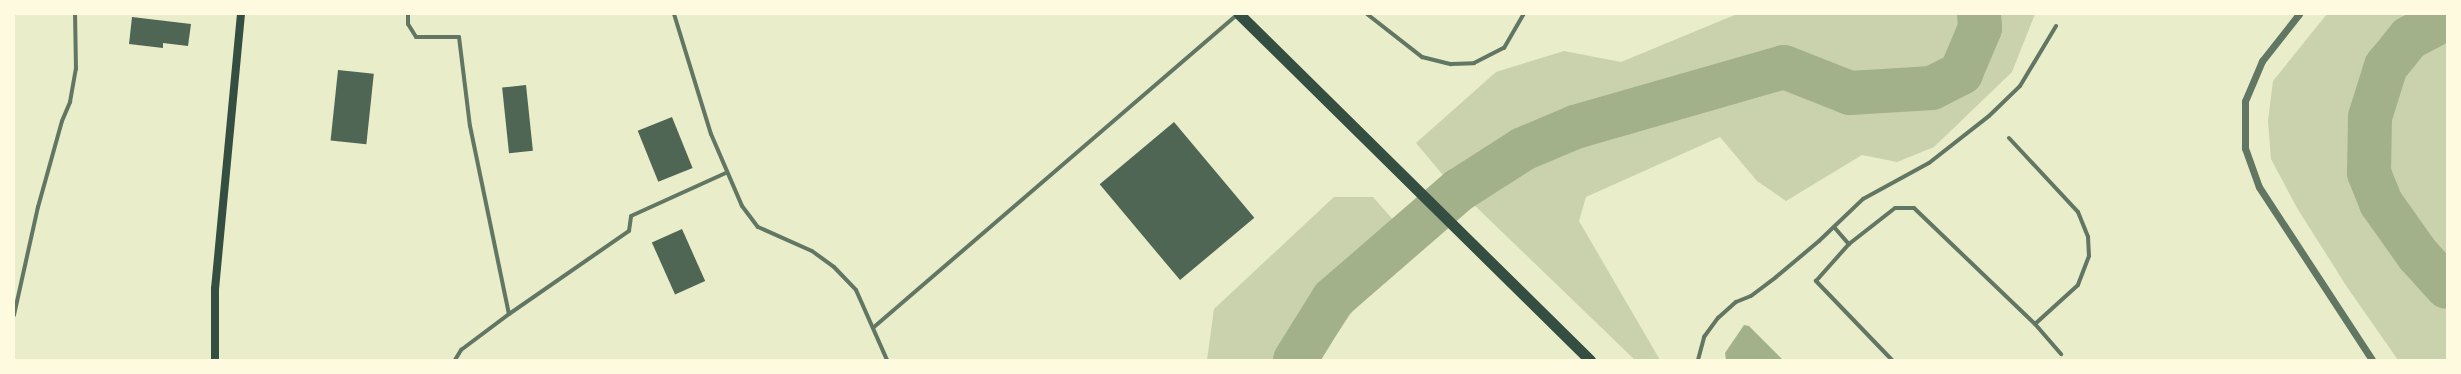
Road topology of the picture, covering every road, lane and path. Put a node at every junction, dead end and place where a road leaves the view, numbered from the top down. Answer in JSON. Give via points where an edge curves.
{"nodes":[{"id":1,"x":75,"y":14,"type":"edge"},
{"id":2,"x":241,"y":14,"type":"edge"},
{"id":3,"x":408,"y":14,"type":"edge"},
{"id":4,"x":674,"y":14,"type":"edge"},
{"id":5,"x":1238,"y":14,"type":"edge"},
{"id":6,"x":1367,"y":14,"type":"edge"},
{"id":7,"x":1524,"y":14,"type":"edge"},
{"id":8,"x":2299,"y":14,"type":"edge"},
{"id":9,"x":2056,"y":26,"type":"dead end"},
{"id":10,"x":2009,"y":138,"type":"dead end"},
{"id":11,"x":726,"y":173,"type":"junction"},
{"id":12,"x":1834,"y":227,"type":"junction"},
{"id":13,"x":1849,"y":244,"type":"junction"},
{"id":14,"x":509,"y":314,"type":"junction"},
{"id":15,"x":14,"y":315,"type":"edge"},
{"id":16,"x":2035,"y":324,"type":"junction"},
{"id":17,"x":874,"y":327,"type":"junction"},
{"id":18,"x":2061,"y":354,"type":"dead end"},
{"id":19,"x":215,"y":360,"type":"edge"},
{"id":20,"x":455,"y":360,"type":"edge"},
{"id":21,"x":887,"y":360,"type":"edge"},
{"id":22,"x":1590,"y":360,"type":"edge"},
{"id":23,"x":1698,"y":360,"type":"edge"},
{"id":24,"x":1892,"y":360,"type":"edge"},
{"id":25,"x":2372,"y":360,"type":"edge"}],
"edges":[{"from":1,"to":15,"type":"street","via":[[76,70],[70,102],[62,121],[38,207]]},
{"from":2,"to":19,"type":"main road","via":[[215,289]]},
{"from":3,"to":14,"type":"street","via":[[408,24],[416,37],[459,37],[470,126]]},
{"from":4,"to":11,"type":"street","via":[[711,134]]},
{"from":5,"to":17,"type":"street"},
{"from":5,"to":22,"type":"highway"},
{"from":6,"to":7,"type":"street","via":[[1422,57],[1451,64],[1474,64],[1504,48]]},
{"from":8,"to":25,"type":"street","via":[[2262,61],[2245,101],[2245,148],[2259,188]]},
{"from":9,"to":12,"type":"street","via":[[2020,86],[1989,116],[1929,163],[1863,199]]},
{"from":10,"to":16,"type":"street","via":[[2078,212],[2088,236],[2088,256],[2078,285]]},
{"from":11,"to":14,"type":"street","via":[[630,216],[629,231]]},
{"from":11,"to":17,"type":"street","via":[[742,206],[758,227],[812,251],[834,267],[856,290]]},
{"from":12,"to":13,"type":"street"},
{"from":12,"to":23,"type":"street","via":[[1776,277],[1751,296],[1736,302],[1718,318],[1704,337]]},
{"from":13,"to":16,"type":"street","via":[[1894,208],[1914,208]]},
{"from":13,"to":24,"type":"street","via":[[1816,281]]},
{"from":14,"to":20,"type":"street","via":[[461,350]]},
{"from":16,"to":18,"type":"street"},
{"from":17,"to":21,"type":"street"}]}
